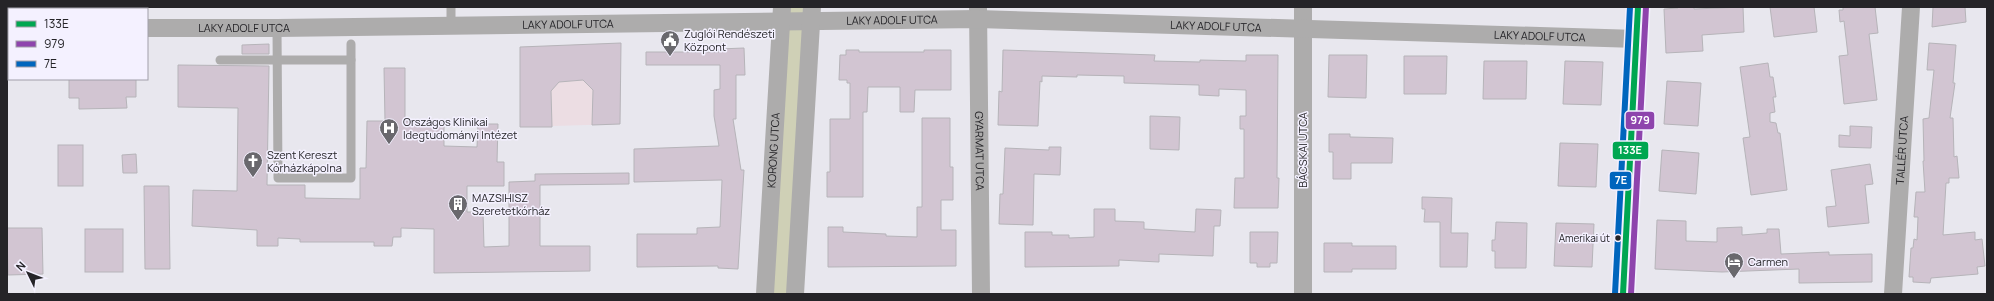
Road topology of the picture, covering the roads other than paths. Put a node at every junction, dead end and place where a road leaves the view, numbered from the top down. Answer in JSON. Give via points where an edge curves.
{"nodes":[{"id":1,"x":451,"y":7,"type":"edge"},
{"id":2,"x":1303,"y":7,"type":"edge"},
{"id":3,"x":1638,"y":7,"type":"edge"},
{"id":4,"x":1910,"y":7,"type":"edge"},
{"id":5,"x":978,"y":13,"type":"edge"},
{"id":6,"x":782,"y":14,"type":"edge"},
{"id":7,"x":811,"y":14,"type":"edge"},
{"id":8,"x":451,"y":26,"type":"junction"},
{"id":9,"x":148,"y":28,"type":"edge"},
{"id":10,"x":277,"y":28,"type":"junction"},
{"id":11,"x":1303,"y":29,"type":"junction"},
{"id":12,"x":1637,"y":39,"type":"junction"},
{"id":13,"x":351,"y":44,"type":"dead end"},
{"id":14,"x":220,"y":60,"type":"dead end"},
{"id":15,"x":278,"y":60,"type":"junction"},
{"id":16,"x":351,"y":60,"type":"junction"},
{"id":17,"x":765,"y":294,"type":"edge"},
{"id":18,"x":795,"y":294,"type":"edge"},
{"id":19,"x":981,"y":294,"type":"edge"},
{"id":20,"x":1303,"y":294,"type":"edge"},
{"id":21,"x":1623,"y":294,"type":"edge"},
{"id":22,"x":1893,"y":294,"type":"edge"}],
"edges":[{"from":1,"to":8,"type":"lane"},
{"from":2,"to":11,"type":"street","name":"BÁCSKAI UTCA"},
{"from":3,"to":12,"type":"main road"},
{"from":4,"to":22,"type":"street","name":"TALLÉR UTCA"},
{"from":5,"to":7,"type":"street","name":"LAKY ADOLF UTCA"},
{"from":5,"to":11,"type":"street","name":"LAKY ADOLF UTCA"},
{"from":5,"to":19,"type":"street","name":"GYARMAT UTCA"},
{"from":6,"to":7,"type":"street","name":"LAKY ADOLF UTCA"},
{"from":6,"to":8,"type":"street","name":"LAKY ADOLF UTCA"},
{"from":6,"to":17,"type":"street","name":"KORONG UTCA"},
{"from":7,"to":18,"type":"street"},
{"from":8,"to":10,"type":"street","name":"LAKY ADOLF UTCA"},
{"from":9,"to":10,"type":"street","name":"LAKY ADOLF UTCA"},
{"from":10,"to":15,"type":"lane"},
{"from":11,"to":12,"type":"street","name":"LAKY ADOLF UTCA"},
{"from":11,"to":20,"type":"street","name":"BÁCSKAI UTCA"},
{"from":12,"to":21,"type":"main road"},
{"from":13,"to":16,"type":"lane"},
{"from":14,"to":15,"type":"lane"},
{"from":15,"to":16,"type":"lane"},
{"from":15,"to":16,"type":"lane","via":[[278,178],[351,178]]}]}
